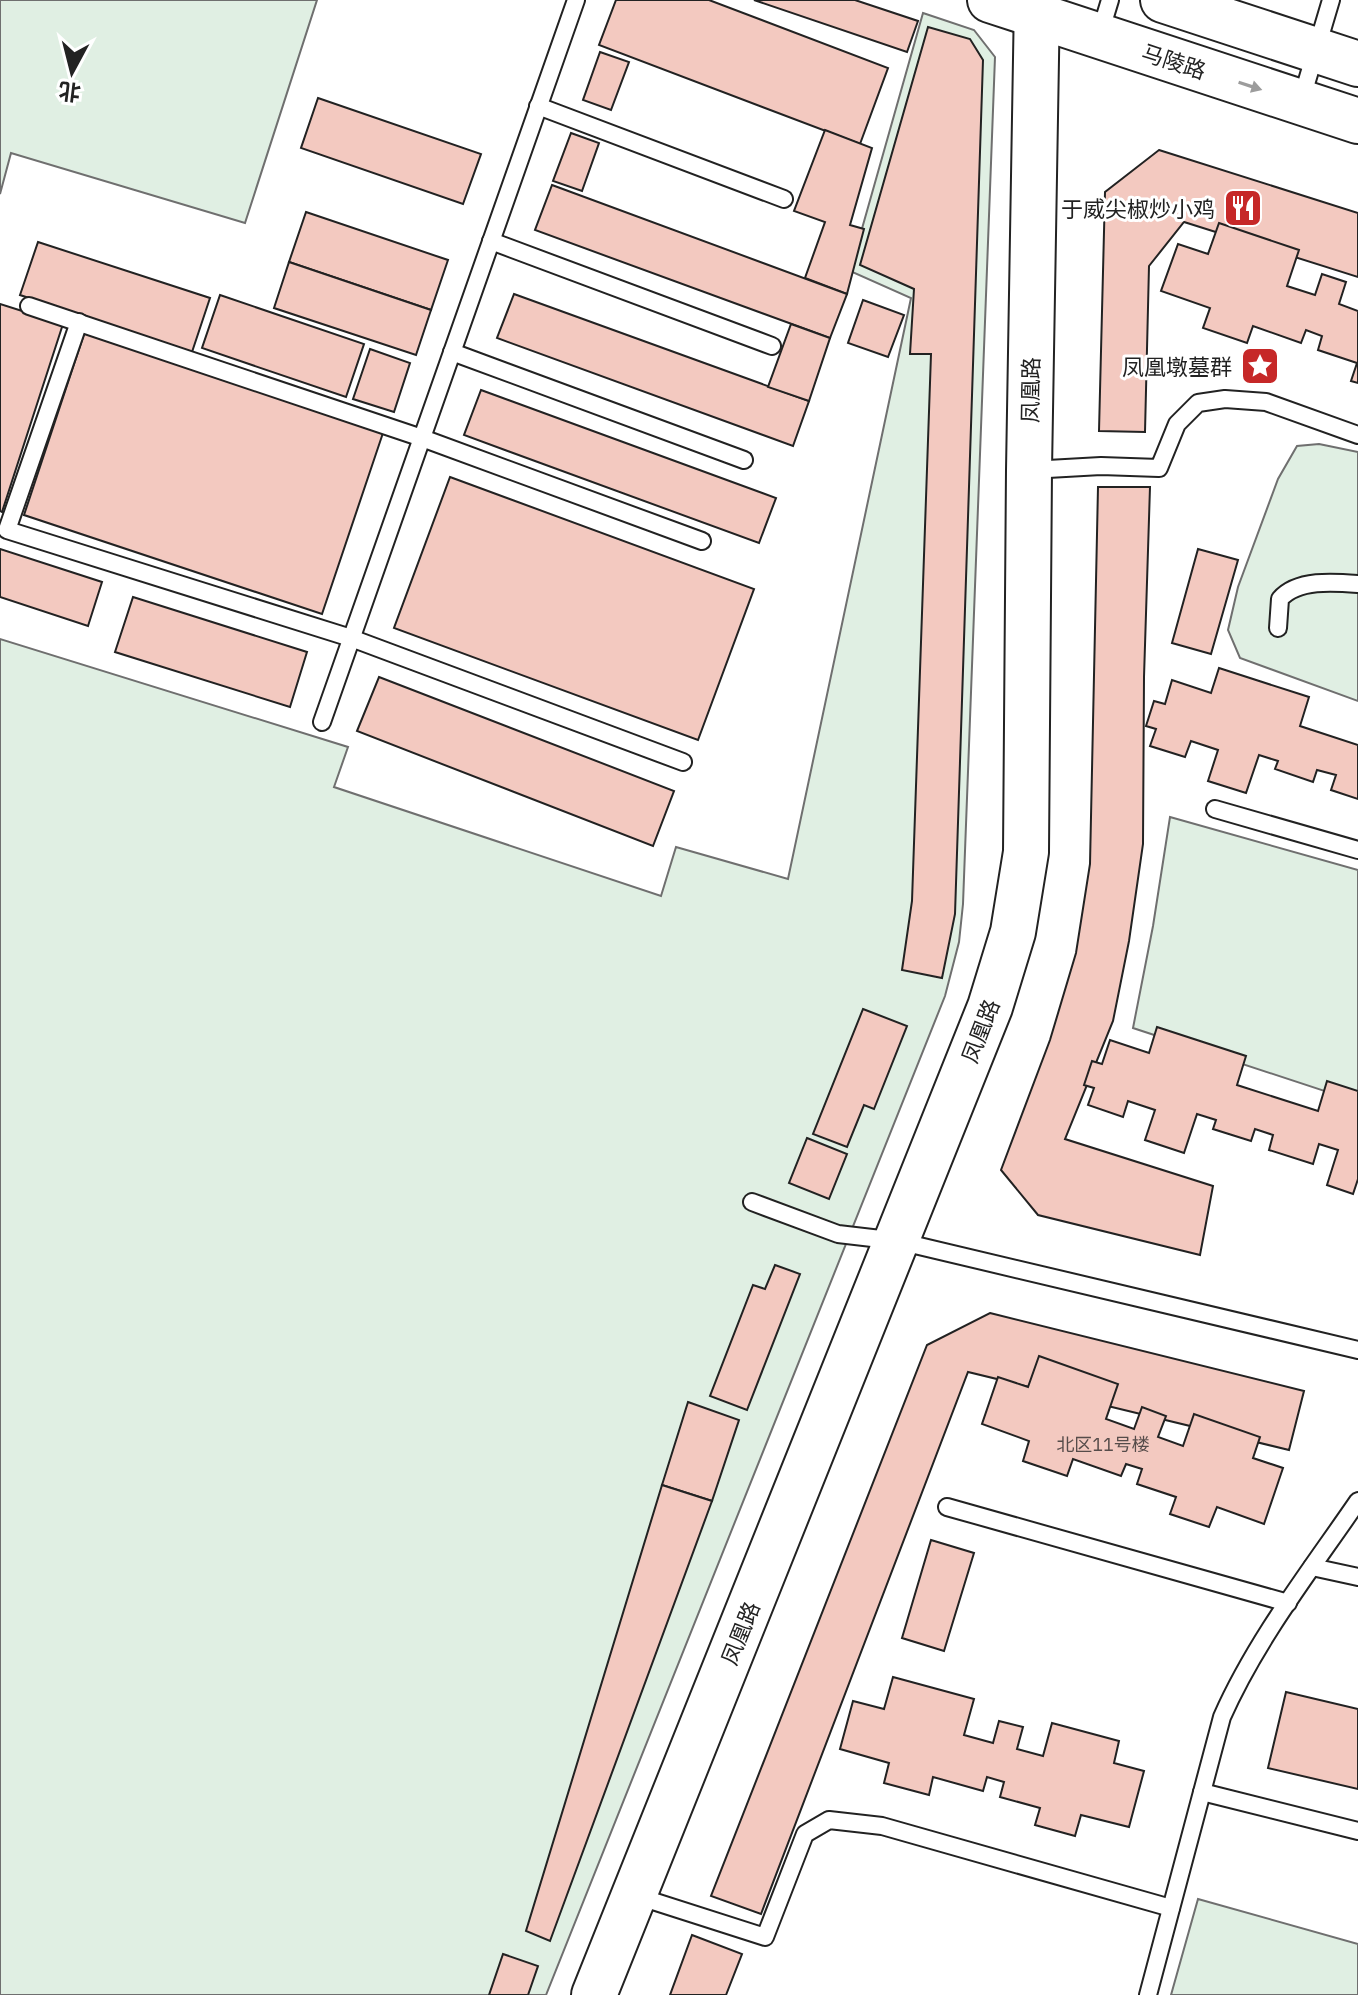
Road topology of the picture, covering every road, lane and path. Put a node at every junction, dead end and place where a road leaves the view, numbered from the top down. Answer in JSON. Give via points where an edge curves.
{"nodes":[{"id":1,"x":576,"y":0,"type":"edge"},
{"id":2,"x":990,"y":0,"type":"edge"},
{"id":3,"x":1163,"y":0,"type":"edge"},
{"id":4,"x":1331,"y":0,"type":"edge"},
{"id":5,"x":1036,"y":8,"type":"edge"},
{"id":6,"x":1105,"y":18,"type":"edge"},
{"id":7,"x":1338,"y":57,"type":"edge"},
{"id":8,"x":1301,"y":102,"type":"junction"},
{"id":9,"x":538,"y":106,"type":"junction"},
{"id":10,"x":1358,"y":121,"type":"edge"},
{"id":11,"x":784,"y":199,"type":"dead end"},
{"id":12,"x":491,"y":241,"type":"junction"},
{"id":13,"x":29,"y":306,"type":"dead end"},
{"id":14,"x":79,"y":322,"type":"junction"},
{"id":15,"x":772,"y":346,"type":"dead end"},
{"id":16,"x":452,"y":352,"type":"junction"},
{"id":17,"x":1358,"y":435,"type":"edge"},
{"id":18,"x":422,"y":438,"type":"junction"},
{"id":19,"x":744,"y":460,"type":"dead end"},
{"id":20,"x":1029,"y":470,"type":"junction"},
{"id":21,"x":702,"y":541,"type":"dead end"},
{"id":22,"x":1358,"y":584,"type":"edge"},
{"id":23,"x":1278,"y":628,"type":"dead end"},
{"id":24,"x":351,"y":638,"type":"junction"},
{"id":25,"x":322,"y":722,"type":"dead end"},
{"id":26,"x":683,"y":762,"type":"dead end"},
{"id":27,"x":1215,"y":809,"type":"dead end"},
{"id":28,"x":1358,"y":850,"type":"edge"},
{"id":29,"x":752,"y":1202,"type":"dead end"},
{"id":30,"x":898,"y":1241,"type":"junction"},
{"id":31,"x":1358,"y":1350,"type":"edge"},
{"id":32,"x":1358,"y":1501,"type":"edge"},
{"id":33,"x":947,"y":1507,"type":"dead end"},
{"id":34,"x":1312,"y":1567,"type":"junction"},
{"id":35,"x":1358,"y":1577,"type":"edge"},
{"id":36,"x":1288,"y":1603,"type":"junction"},
{"id":37,"x":1202,"y":1792,"type":"junction"},
{"id":38,"x":1358,"y":1831,"type":"edge"},
{"id":39,"x":634,"y":1895,"type":"junction"},
{"id":40,"x":1171,"y":1908,"type":"junction"},
{"id":41,"x":594,"y":1995,"type":"edge"},
{"id":42,"x":1148,"y":1995,"type":"edge"}],
"edges":[{"from":1,"to":9,"type":"lane"},
{"from":2,"to":5,"type":"street","name":"马陵路"},
{"from":3,"to":7,"type":"street"},
{"from":4,"to":7,"type":"lane"},
{"from":5,"to":6,"type":"street","name":"马陵路"},
{"from":5,"to":20,"type":"street","name":"凤凰路"},
{"from":6,"to":8,"type":"street","name":"马陵路","one_way":true},
{"from":7,"to":8,"type":"lane"},
{"from":8,"to":10,"type":"street","name":"马陵路"},
{"from":9,"to":11,"type":"lane"},
{"from":9,"to":12,"type":"lane"},
{"from":12,"to":15,"type":"lane"},
{"from":12,"to":16,"type":"lane"},
{"from":13,"to":14,"type":"lane"},
{"from":14,"to":18,"type":"lane"},
{"from":14,"to":24,"type":"lane","via":[[7,530]]},
{"from":16,"to":18,"type":"lane"},
{"from":16,"to":19,"type":"lane"},
{"from":17,"to":20,"type":"lane","via":[[1266,402],[1225,399],[1198,403],[1177,424],[1159,468]]},
{"from":18,"to":21,"type":"lane"},
{"from":18,"to":24,"type":"lane"},
{"from":20,"to":30,"type":"street","name":"凤凰路","via":[[1026,852],[1013,932],[990,1007]]},
{"from":22,"to":23,"type":"lane","via":[[1294,588],[1280,599]]},
{"from":24,"to":25,"type":"lane"},
{"from":24,"to":26,"type":"lane"},
{"from":27,"to":28,"type":"lane"},
{"from":29,"to":30,"type":"lane","via":[[838,1234]]},
{"from":30,"to":31,"type":"lane"},
{"from":30,"to":39,"type":"street","name":"凤凰路"},
{"from":32,"to":34,"type":"lane"},
{"from":33,"to":36,"type":"lane"},
{"from":34,"to":35,"type":"lane"},
{"from":34,"to":36,"type":"lane"},
{"from":36,"to":37,"type":"lane","via":[[1238,1681],[1222,1717]]},
{"from":37,"to":38,"type":"lane"},
{"from":37,"to":40,"type":"lane"},
{"from":39,"to":40,"type":"lane","via":[[765,1937],[805,1834],[829,1820],[882,1826]]},
{"from":39,"to":41,"type":"street","name":"凤凰路"},
{"from":40,"to":42,"type":"lane"}]}
